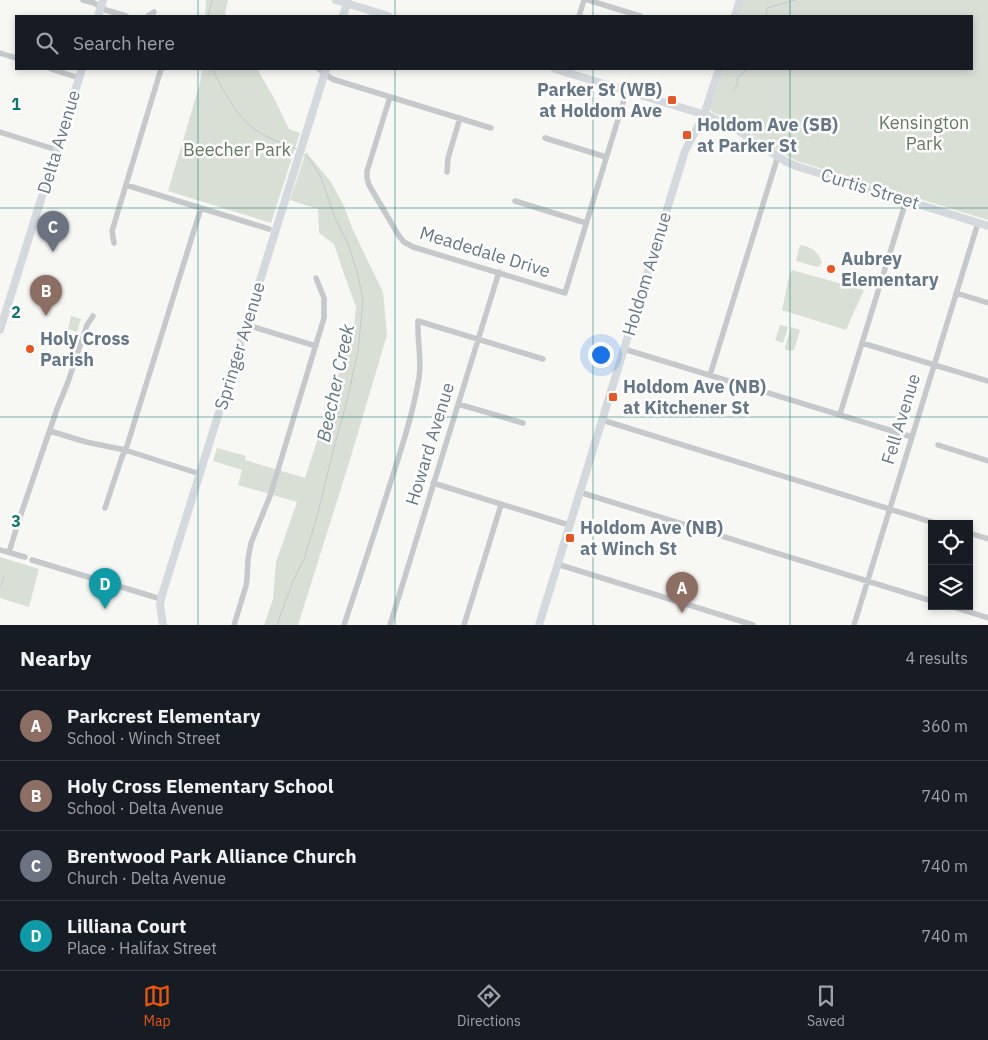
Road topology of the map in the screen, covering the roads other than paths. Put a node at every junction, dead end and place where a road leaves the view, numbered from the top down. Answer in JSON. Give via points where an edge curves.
{"nodes":[{"id":1,"x":83,"y":0,"type":"edge"},
{"id":2,"x":336,"y":0,"type":"edge"},
{"id":3,"x":584,"y":0,"type":"edge"},
{"id":4,"x":588,"y":0,"type":"edge"},
{"id":5,"x":740,"y":0,"type":"edge"},
{"id":6,"x":347,"y":2,"type":"edge"},
{"id":7,"x":102,"y":4,"type":"edge"},
{"id":8,"x":122,"y":15,"type":"edge"},
{"id":9,"x":343,"y":15,"type":"edge"},
{"id":10,"x":385,"y":15,"type":"edge"},
{"id":11,"x":579,"y":15,"type":"edge"},
{"id":12,"x":637,"y":15,"type":"edge"},
{"id":13,"x":735,"y":15,"type":"edge"},
{"id":14,"x":0,"y":53,"type":"edge"},
{"id":15,"x":15,"y":58,"type":"edge"},
{"id":16,"x":54,"y":70,"type":"edge"},
{"id":17,"x":82,"y":70,"type":"edge"},
{"id":18,"x":161,"y":70,"type":"edge"},
{"id":19,"x":323,"y":70,"type":"edge"},
{"id":20,"x":563,"y":70,"type":"edge"},
{"id":21,"x":719,"y":70,"type":"edge"},
{"id":22,"x":79,"y":78,"type":"junction"},
{"id":23,"x":627,"y":90,"type":"junction"},
{"id":24,"x":390,"y":97,"type":"junction"},
{"id":25,"x":704,"y":115,"type":"junction"},
{"id":26,"x":460,"y":118,"type":"junction"},
{"id":27,"x":491,"y":128,"type":"dead end"},
{"id":28,"x":0,"y":132,"type":"edge"},
{"id":29,"x":545,"y":138,"type":"dead end"},
{"id":30,"x":57,"y":150,"type":"junction"},
{"id":31,"x":778,"y":156,"type":"junction"},
{"id":32,"x":606,"y":157,"type":"junction"},
{"id":33,"x":447,"y":172,"type":"dead end"},
{"id":34,"x":126,"y":185,"type":"junction"},
{"id":35,"x":906,"y":200,"type":"junction"},
{"id":36,"x":514,"y":201,"type":"dead end"},
{"id":37,"x":201,"y":208,"type":"junction"},
{"id":38,"x":978,"y":222,"type":"junction"},
{"id":39,"x":586,"y":223,"type":"junction"},
{"id":40,"x":988,"y":226,"type":"edge"},
{"id":41,"x":269,"y":229,"type":"dead end"},
{"id":42,"x":114,"y":243,"type":"dead end"},
{"id":43,"x":499,"y":272,"type":"junction"},
{"id":44,"x":316,"y":278,"type":"dead end"},
{"id":45,"x":956,"y":293,"type":"junction"},
{"id":46,"x":988,"y":303,"type":"edge"},
{"id":47,"x":93,"y":316,"type":"dead end"},
{"id":48,"x":246,"y":325,"type":"junction"},
{"id":49,"x":0,"y":330,"type":"edge"},
{"id":50,"x":478,"y":340,"type":"junction"},
{"id":51,"x":862,"y":343,"type":"junction"},
{"id":52,"x":316,"y":346,"type":"junction"},
{"id":53,"x":624,"y":349,"type":"junction"},
{"id":54,"x":543,"y":359,"type":"dead end"},
{"id":55,"x":934,"y":365,"type":"junction"},
{"id":56,"x":710,"y":375,"type":"junction"},
{"id":57,"x":988,"y":382,"type":"edge"},
{"id":58,"x":458,"y":404,"type":"junction"},
{"id":59,"x":840,"y":414,"type":"junction"},
{"id":60,"x":602,"y":420,"type":"junction"},
{"id":61,"x":523,"y":424,"type":"dead end"},
{"id":62,"x":50,"y":431,"type":"junction"},
{"id":63,"x":912,"y":437,"type":"junction"},
{"id":64,"x":938,"y":445,"type":"dead end"},
{"id":65,"x":125,"y":450,"type":"junction"},
{"id":66,"x":988,"y":460,"type":"edge"},
{"id":67,"x":200,"y":474,"type":"junction"},
{"id":68,"x":433,"y":484,"type":"junction"},
{"id":69,"x":580,"y":492,"type":"junction"},
{"id":70,"x":501,"y":505,"type":"junction"},
{"id":71,"x":105,"y":508,"type":"dead end"},
{"id":72,"x":890,"y":509,"type":"junction"},
{"id":73,"x":928,"y":521,"type":"edge"},
{"id":74,"x":569,"y":525,"type":"junction"},
{"id":75,"x":973,"y":534,"type":"edge"},
{"id":76,"x":988,"y":539,"type":"edge"},
{"id":77,"x":0,"y":550,"type":"edge"},
{"id":78,"x":9,"y":552,"type":"junction"},
{"id":79,"x":25,"y":557,"type":"dead end"},
{"id":80,"x":32,"y":560,"type":"dead end"},
{"id":81,"x":557,"y":564,"type":"junction"},
{"id":82,"x":867,"y":581,"type":"junction"},
{"id":83,"x":161,"y":599,"type":"junction"},
{"id":84,"x":928,"y":600,"type":"edge"},
{"id":85,"x":963,"y":610,"type":"edge"},
{"id":86,"x":988,"y":618,"type":"edge"},
{"id":87,"x":163,"y":625,"type":"edge"},
{"id":88,"x":234,"y":625,"type":"edge"},
{"id":89,"x":344,"y":625,"type":"edge"},
{"id":90,"x":390,"y":625,"type":"edge"},
{"id":91,"x":464,"y":625,"type":"edge"},
{"id":92,"x":538,"y":625,"type":"edge"},
{"id":93,"x":753,"y":625,"type":"edge"},
{"id":94,"x":854,"y":625,"type":"edge"}],
"edges":[{"from":1,"to":7,"type":"street"},
{"from":2,"to":6,"type":"street"},
{"from":3,"to":11,"type":"street"},
{"from":4,"to":12,"type":"street"},
{"from":5,"to":13,"type":"street"},
{"from":6,"to":9,"type":"street"},
{"from":6,"to":10,"type":"street"},
{"from":7,"to":8,"type":"street","via":[[108,11]]},
{"from":14,"to":15,"type":"street"},
{"from":16,"to":22,"type":"street"},
{"from":17,"to":22,"type":"street","name":"Delta Avenue"},
{"from":18,"to":34,"type":"street"},
{"from":19,"to":24,"type":"street","via":[[332,79]]},
{"from":19,"to":48,"type":"street","name":"Springer Avenue"},
{"from":20,"to":23,"type":"street","name":"Curtis Street"},
{"from":21,"to":25,"type":"street","name":"Holdom Avenue"},
{"from":22,"to":30,"type":"street","name":"Delta Avenue"},
{"from":23,"to":25,"type":"street","name":"Curtis Street"},
{"from":23,"to":32,"type":"street","name":"Meadedale Drive"},
{"from":24,"to":26,"type":"street"},
{"from":24,"to":43,"type":"street","name":"Meadedale Drive","via":[[367,178],[399,236],[413,246]]},
{"from":25,"to":31,"type":"street","name":"Curtis Street","via":[[734,128]]},
{"from":25,"to":53,"type":"street","name":"Holdom Avenue","via":[[685,151]]},
{"from":26,"to":27,"type":"street"},
{"from":26,"to":33,"type":"street"},
{"from":28,"to":30,"type":"street"},
{"from":29,"to":32,"type":"street"},
{"from":30,"to":49,"type":"street","name":"Delta Avenue"},
{"from":31,"to":35,"type":"street","name":"Curtis Street","via":[[796,166]]},
{"from":31,"to":56,"type":"street"},
{"from":32,"to":39,"type":"street","name":"Meadedale Drive"},
{"from":34,"to":37,"type":"street"},
{"from":34,"to":42,"type":"street","via":[[112,231]]},
{"from":35,"to":38,"type":"street","name":"Curtis Street"},
{"from":35,"to":51,"type":"street"},
{"from":36,"to":39,"type":"street"},
{"from":37,"to":41,"type":"street"},
{"from":37,"to":65,"type":"street"},
{"from":38,"to":40,"type":"street","name":"Curtis Street"},
{"from":38,"to":45,"type":"street","name":"Fell Avenue"},
{"from":39,"to":43,"type":"street","name":"Meadedale Drive","via":[[564,292]]},
{"from":43,"to":50,"type":"street","name":"Howard Avenue"},
{"from":44,"to":52,"type":"street","via":[[324,298],[324,318]]},
{"from":45,"to":46,"type":"street"},
{"from":45,"to":55,"type":"street","name":"Fell Avenue"},
{"from":47,"to":62,"type":"street"},
{"from":48,"to":52,"type":"street"},
{"from":48,"to":67,"type":"street","name":"Springer Avenue"},
{"from":50,"to":54,"type":"street"},
{"from":50,"to":58,"type":"street","name":"Howard Avenue"},
{"from":50,"to":89,"type":"street","via":[[418,322],[419,378],[408,427]]},
{"from":51,"to":55,"type":"street"},
{"from":51,"to":59,"type":"street"},
{"from":52,"to":88,"type":"street","via":[[270,496],[251,543],[246,586]]},
{"from":53,"to":56,"type":"street"},
{"from":53,"to":60,"type":"street","name":"Holdom Avenue"},
{"from":55,"to":57,"type":"street"},
{"from":55,"to":63,"type":"street","name":"Fell Avenue"},
{"from":56,"to":59,"type":"street"},
{"from":58,"to":61,"type":"street"},
{"from":58,"to":68,"type":"street","name":"Howard Avenue"},
{"from":59,"to":63,"type":"street"},
{"from":60,"to":69,"type":"street","name":"Holdom Avenue"},
{"from":60,"to":72,"type":"street"},
{"from":62,"to":65,"type":"street"},
{"from":62,"to":78,"type":"street"},
{"from":63,"to":72,"type":"street","name":"Fell Avenue"},
{"from":64,"to":66,"type":"street"},
{"from":65,"to":67,"type":"street"},
{"from":65,"to":71,"type":"street"},
{"from":67,"to":83,"type":"street","name":"Springer Avenue"},
{"from":68,"to":70,"type":"street"},
{"from":68,"to":90,"type":"street","name":"Howard Avenue"},
{"from":69,"to":74,"type":"street","name":"Holdom Avenue"},
{"from":69,"to":82,"type":"street"},
{"from":70,"to":74,"type":"street"},
{"from":70,"to":91,"type":"street"},
{"from":72,"to":73,"type":"street"},
{"from":72,"to":82,"type":"street","name":"Fell Avenue"},
{"from":74,"to":81,"type":"street","name":"Holdom Avenue"},
{"from":75,"to":76,"type":"street"},
{"from":77,"to":78,"type":"street"},
{"from":78,"to":79,"type":"street"},
{"from":80,"to":83,"type":"street"},
{"from":81,"to":92,"type":"street","name":"Holdom Avenue"},
{"from":81,"to":93,"type":"street"},
{"from":82,"to":84,"type":"street"},
{"from":82,"to":94,"type":"street","name":"Fell Avenue"},
{"from":83,"to":87,"type":"street","name":"Springer Avenue"},
{"from":85,"to":86,"type":"street"}]}
